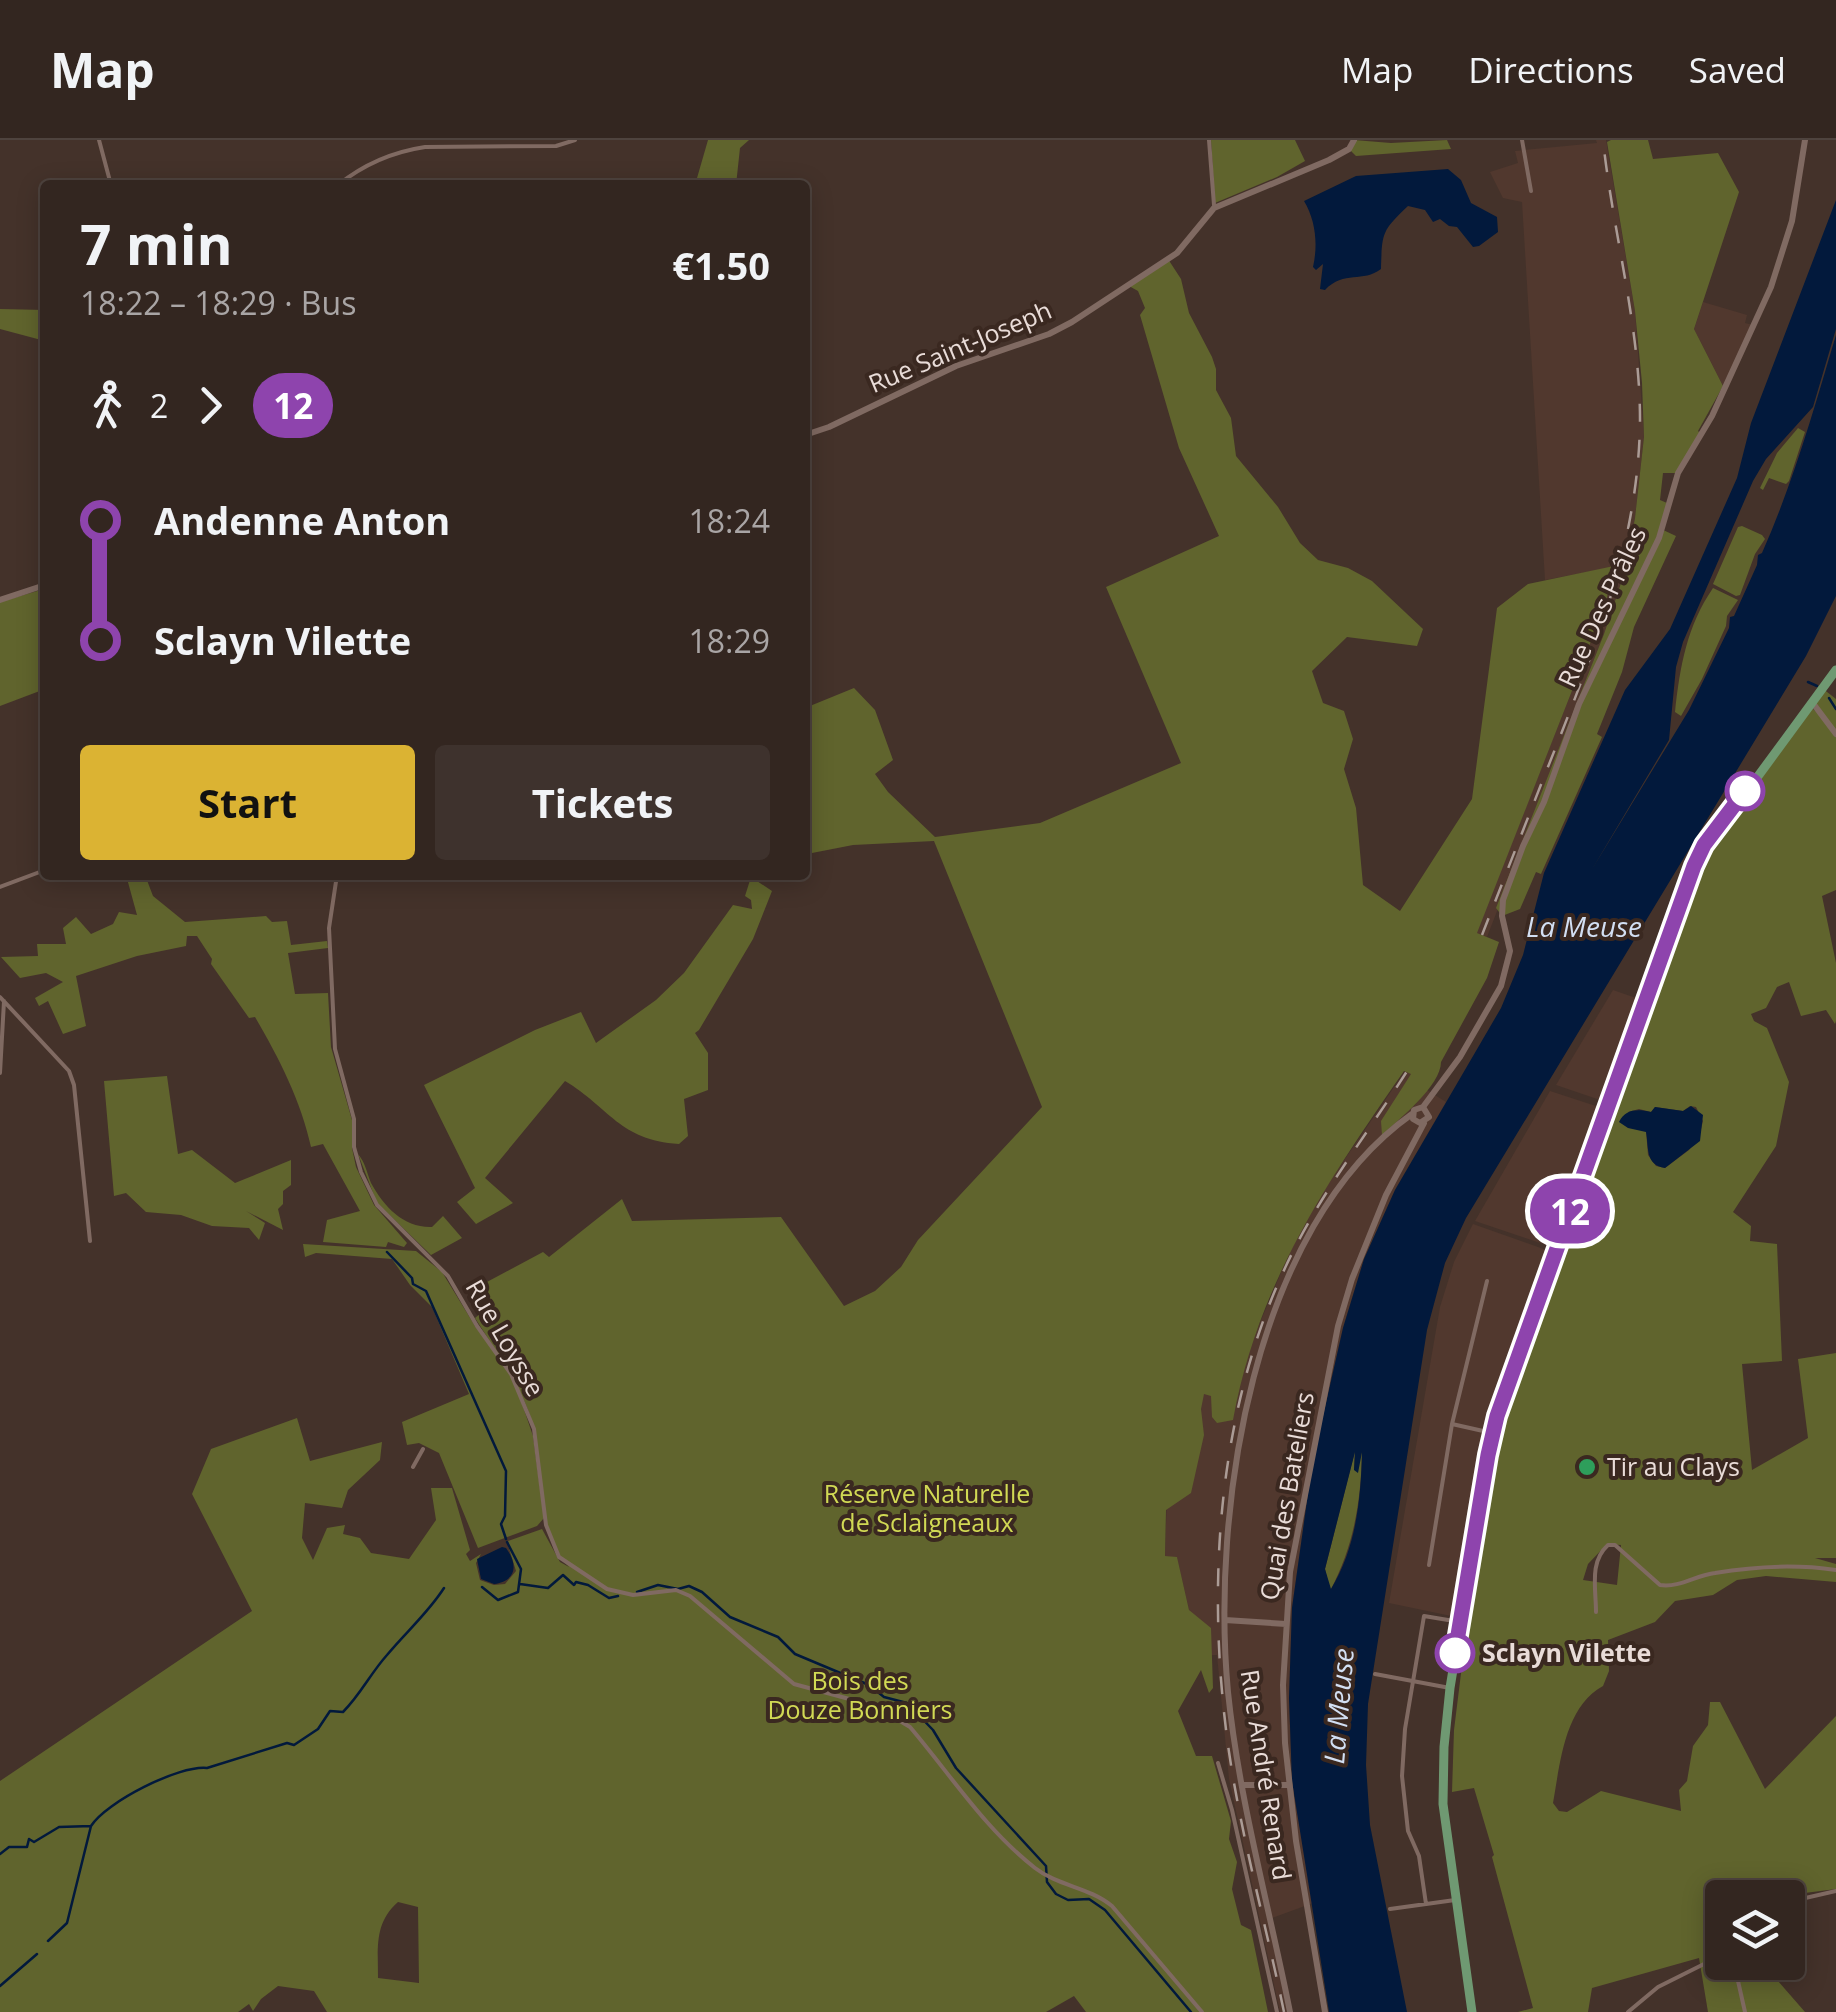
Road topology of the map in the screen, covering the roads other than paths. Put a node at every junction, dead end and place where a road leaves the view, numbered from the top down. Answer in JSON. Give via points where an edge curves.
{"nodes":[{"id":1,"x":98,"y":140,"type":"edge"},
{"id":2,"x":575,"y":140,"type":"edge"},
{"id":3,"x":1209,"y":140,"type":"edge"},
{"id":4,"x":1354,"y":140,"type":"edge"},
{"id":5,"x":1522,"y":140,"type":"edge"},
{"id":6,"x":1805,"y":140,"type":"edge"},
{"id":7,"x":110,"y":180,"type":"edge"},
{"id":8,"x":345,"y":180,"type":"edge"},
{"id":9,"x":1531,"y":192,"type":"dead end"},
{"id":10,"x":1214,"y":208,"type":"junction"},
{"id":11,"x":810,"y":433,"type":"edge"},
{"id":12,"x":40,"y":588,"type":"edge"},
{"id":13,"x":0,"y":600,"type":"edge"},
{"id":14,"x":1836,"y":670,"type":"edge"},
{"id":15,"x":1812,"y":702,"type":"junction"},
{"id":16,"x":1836,"y":734,"type":"edge"},
{"id":17,"x":40,"y":872,"type":"edge"},
{"id":18,"x":336,"y":880,"type":"edge"},
{"id":19,"x":0,"y":887,"type":"edge"},
{"id":20,"x":2,"y":999,"type":"edge"},
{"id":21,"x":0,"y":1073,"type":"edge"},
{"id":22,"x":1424,"y":1107,"type":"junction"},
{"id":23,"x":1412,"y":1114,"type":"junction"},
{"id":24,"x":1424,"y":1123,"type":"junction"},
{"id":25,"x":90,"y":1240,"type":"dead end"},
{"id":26,"x":1487,"y":1281,"type":"dead end"},
{"id":27,"x":1452,"y":1424,"type":"junction"},
{"id":28,"x":1492,"y":1433,"type":"junction"},
{"id":29,"x":423,"y":1449,"type":"dead end"},
{"id":30,"x":413,"y":1468,"type":"dead end"},
{"id":31,"x":1429,"y":1565,"type":"dead end"},
{"id":32,"x":1836,"y":1570,"type":"edge"},
{"id":33,"x":1596,"y":1612,"type":"dead end"},
{"id":34,"x":1226,"y":1620,"type":"junction"},
{"id":35,"x":1460,"y":1622,"type":"junction"},
{"id":36,"x":1286,"y":1624,"type":"junction"},
{"id":37,"x":1374,"y":1674,"type":"dead end"},
{"id":38,"x":1413,"y":1680,"type":"junction"},
{"id":39,"x":1450,"y":1688,"type":"junction"},
{"id":40,"x":1218,"y":1763,"type":"dead end"},
{"id":41,"x":1289,"y":1784,"type":"junction"},
{"id":42,"x":1242,"y":1785,"type":"junction"},
{"id":43,"x":1836,"y":1891,"type":"edge"},
{"id":44,"x":1805,"y":1898,"type":"edge"},
{"id":45,"x":1456,"y":1900,"type":"junction"},
{"id":46,"x":1426,"y":1904,"type":"junction"},
{"id":47,"x":1390,"y":1909,"type":"dead end"},
{"id":48,"x":1705,"y":1964,"type":"edge"},
{"id":49,"x":1738,"y":1980,"type":"edge"},
{"id":50,"x":1202,"y":2012,"type":"edge"},
{"id":51,"x":1277,"y":2012,"type":"edge"},
{"id":52,"x":1290,"y":2012,"type":"edge"},
{"id":53,"x":1325,"y":2012,"type":"edge"},
{"id":54,"x":1472,"y":2012,"type":"edge"},
{"id":55,"x":1629,"y":2012,"type":"edge"},
{"id":56,"x":1746,"y":2012,"type":"edge"}],
"edges":[{"from":1,"to":7,"type":"street"},
{"from":2,"to":8,"type":"street","via":[[405,150]]},
{"from":3,"to":10,"type":"street"},
{"from":4,"to":10,"type":"street","via":[[1329,160]]},
{"from":5,"to":9,"type":"street"},
{"from":6,"to":22,"type":"street","name":"Rue Des Prâles","via":[[1792,221],[1771,288],[1674,482],[1658,538],[1579,704],[1503,900],[1507,970]]},
{"from":10,"to":11,"type":"street","name":"Rue Saint-Joseph","via":[[1177,253],[1072,322]]},
{"from":12,"to":13,"type":"street"},
{"from":14,"to":15,"type":"main road"},
{"from":15,"to":16,"type":"street"},
{"from":15,"to":28,"type":"main road","via":[[1696,862]]},
{"from":17,"to":19,"type":"street"},
{"from":18,"to":50,"type":"street","name":"Rue Loysse","via":[[331,1002],[354,1147],[376,1205],[448,1276],[526,1404],[546,1525],[565,1564],[607,1589],[690,1596],[794,1684],[897,1717],[1028,1862],[1112,1906]]},
{"from":20,"to":21,"type":"street"},
{"from":20,"to":25,"type":"street","via":[[69,1070]]},
{"from":22,"to":23,"type":"street"},
{"from":22,"to":24,"type":"street"},
{"from":23,"to":24,"type":"street"},
{"from":23,"to":34,"type":"street","name":"Rue André Renard","via":[[1335,1191],[1299,1254],[1265,1338],[1234,1483]]},
{"from":24,"to":36,"type":"street","name":"Quai des Bateliers","via":[[1366,1241],[1338,1326]]},
{"from":26,"to":27,"type":"street"},
{"from":27,"to":28,"type":"street"},
{"from":27,"to":31,"type":"street"},
{"from":28,"to":35,"type":"main road"},
{"from":29,"to":30,"type":"street"},
{"from":32,"to":33,"type":"street","via":[[1761,1567],[1668,1586],[1608,1545],[1597,1555]]},
{"from":34,"to":36,"type":"street"},
{"from":34,"to":42,"type":"street","name":"Rue André Renard"},
{"from":35,"to":38,"type":"street","via":[[1424,1616]]},
{"from":35,"to":39,"type":"main road"},
{"from":36,"to":41,"type":"street","name":"Quai des Bateliers"},
{"from":37,"to":38,"type":"street"},
{"from":38,"to":39,"type":"street"},
{"from":38,"to":46,"type":"street","via":[[1402,1776]]},
{"from":39,"to":45,"type":"main road","via":[[1442,1774]]},
{"from":40,"to":51,"type":"street"},
{"from":41,"to":42,"type":"street"},
{"from":41,"to":53,"type":"street","name":"Quai des Bateliers"},
{"from":42,"to":52,"type":"street","name":"Rue André Renard"},
{"from":43,"to":44,"type":"street"},
{"from":45,"to":46,"type":"street"},
{"from":45,"to":54,"type":"main road"},
{"from":46,"to":47,"type":"street"},
{"from":48,"to":55,"type":"street","via":[[1658,1987]]},
{"from":49,"to":56,"type":"street"}]}
